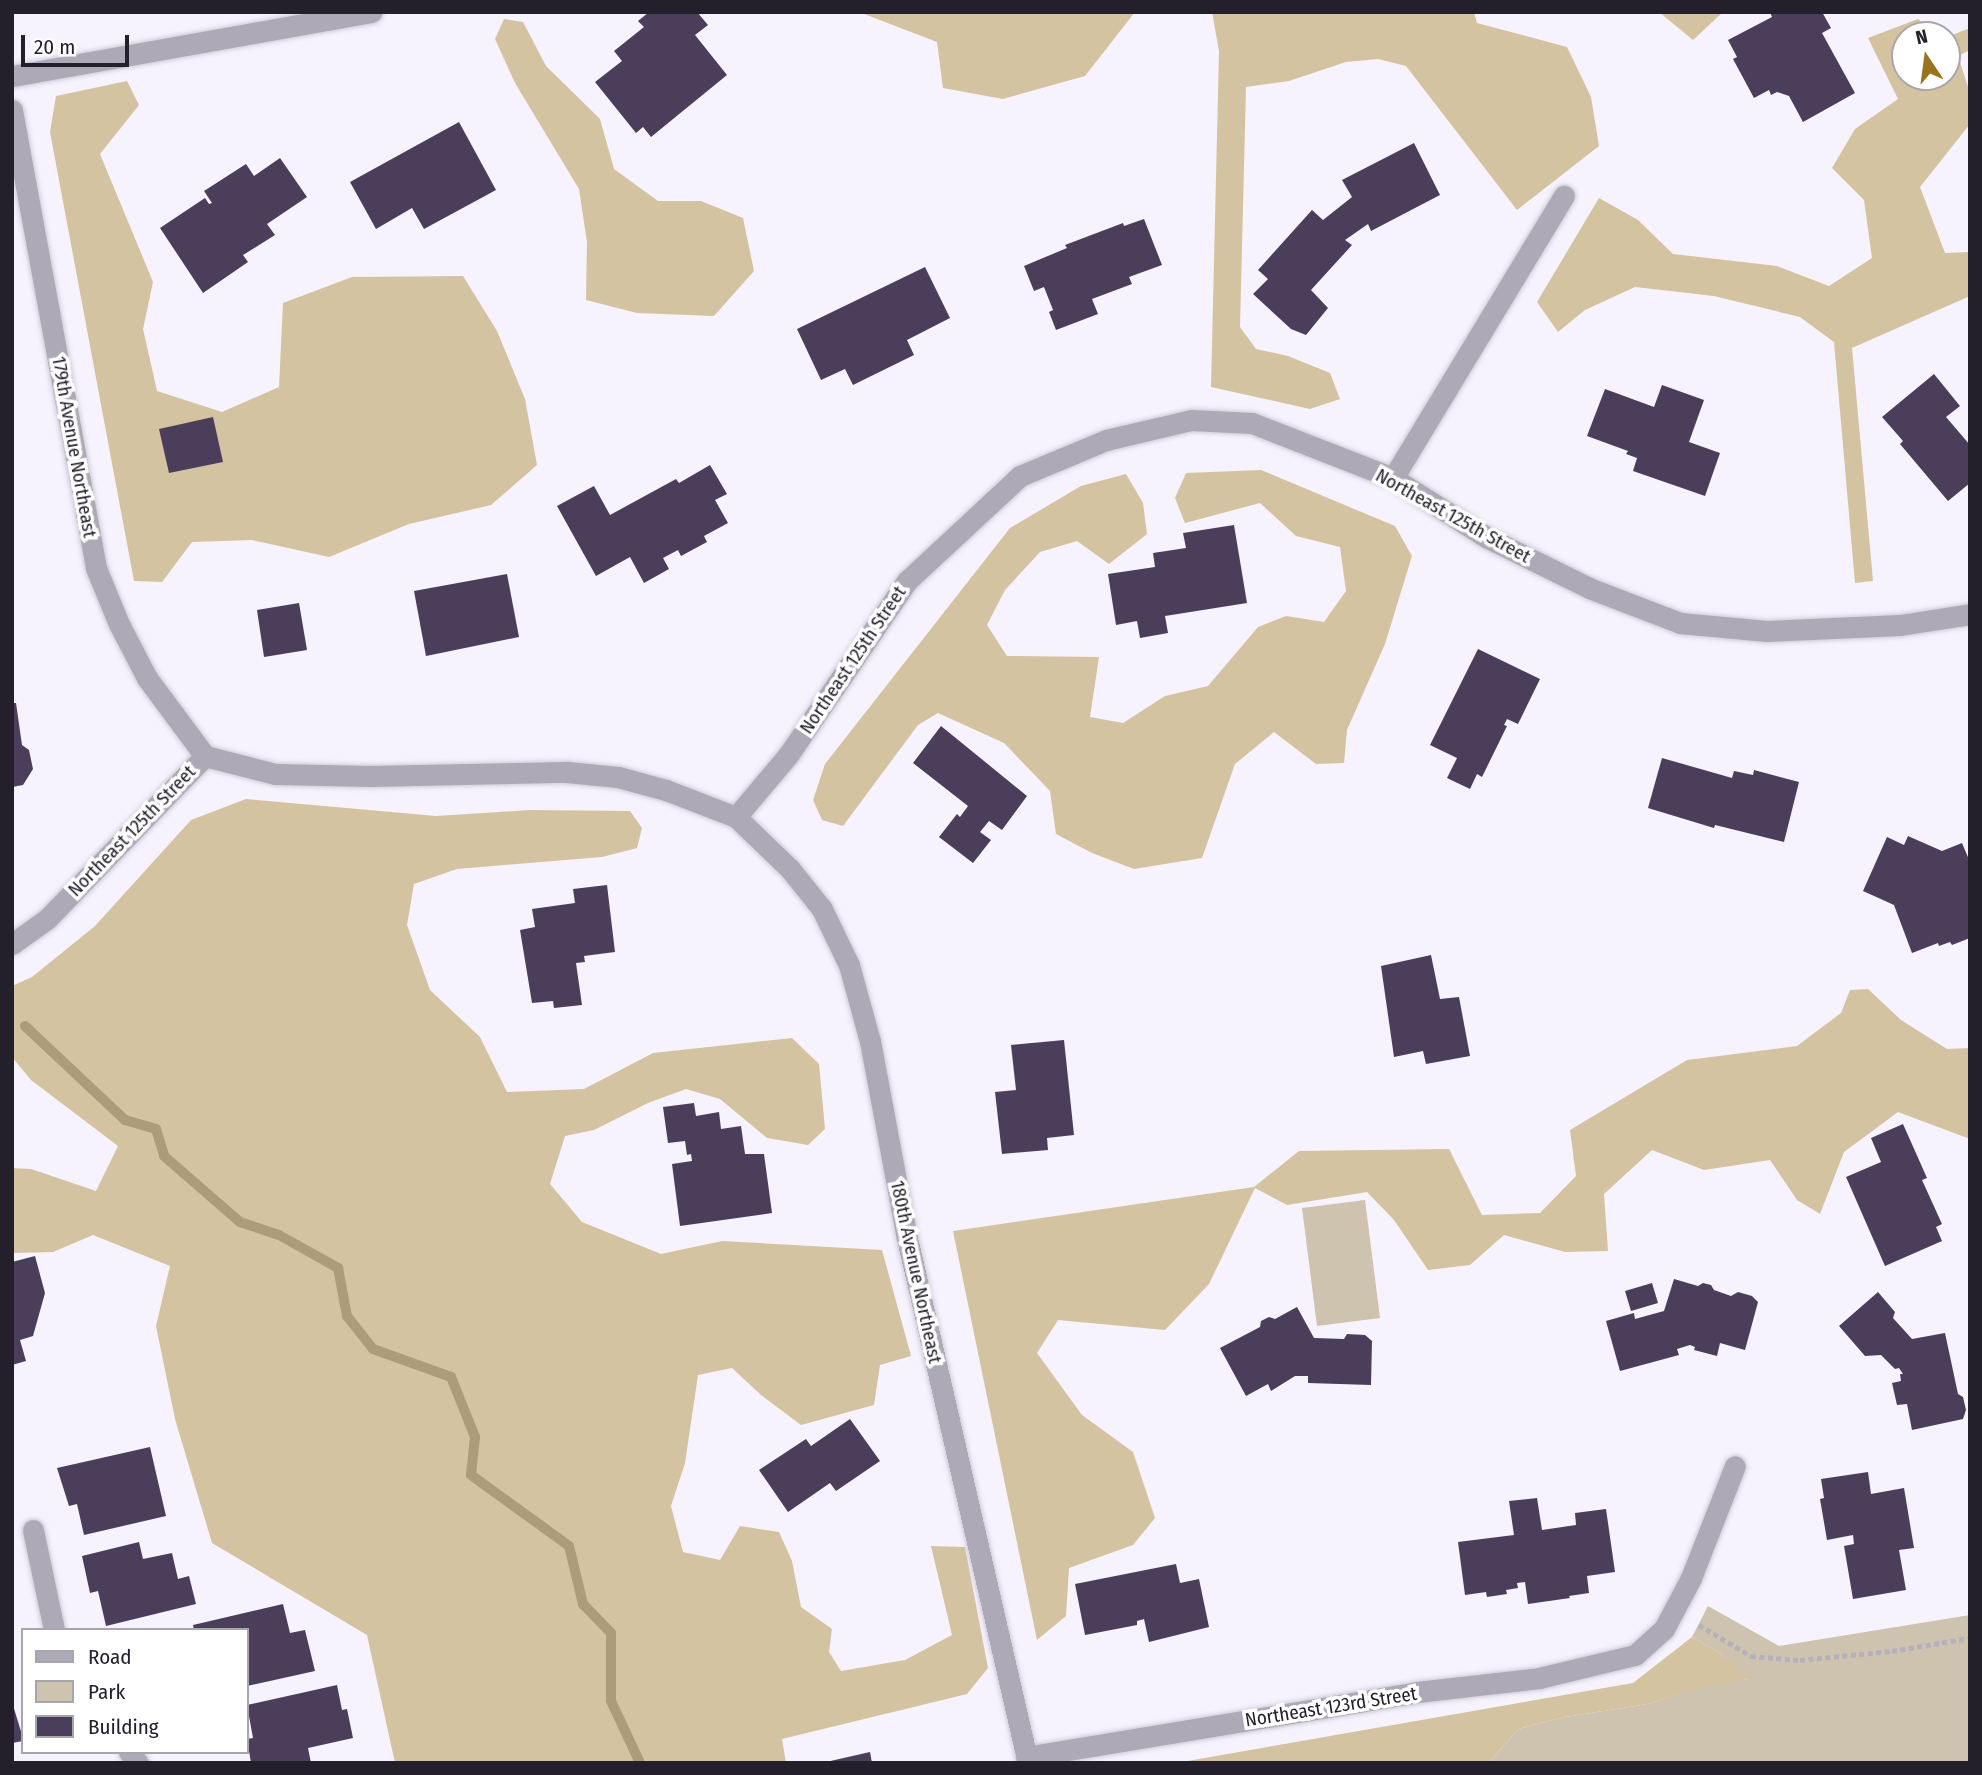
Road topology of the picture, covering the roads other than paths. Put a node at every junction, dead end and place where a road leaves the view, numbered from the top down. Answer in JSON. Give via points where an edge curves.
{"nodes":[{"id":1,"x":371,"y":12,"type":"edge"},
{"id":2,"x":12,"y":76,"type":"edge"},
{"id":3,"x":12,"y":110,"type":"edge"},
{"id":4,"x":1564,"y":196,"type":"dead end"},
{"id":5,"x":1393,"y":478,"type":"junction"},
{"id":6,"x":1970,"y":614,"type":"edge"},
{"id":7,"x":205,"y":756,"type":"junction"},
{"id":8,"x":736,"y":817,"type":"junction"},
{"id":9,"x":12,"y":944,"type":"edge"},
{"id":10,"x":1735,"y":1466,"type":"dead end"},
{"id":11,"x":33,"y":1530,"type":"dead end"},
{"id":12,"x":54,"y":1628,"type":"edge"},
{"id":13,"x":1027,"y":1760,"type":"edge"}],
"edges":[{"from":1,"to":2,"type":"street"},
{"from":3,"to":7,"type":"street","name":"179th Avenue Northeast","via":[[96,568],[147,678]]},
{"from":4,"to":5,"type":"street"},
{"from":5,"to":6,"type":"street","name":"Northeast 125th Street","via":[[1509,548],[1588,588],[1679,623],[1767,631],[1900,625]]},
{"from":5,"to":8,"type":"street","name":"Northeast 125th Street","via":[[1252,423],[1191,420],[1106,440],[1020,477],[907,581],[789,754]]},
{"from":7,"to":8,"type":"street","name":"Northeast 125th Street","via":[[275,774],[567,772],[618,777]]},
{"from":7,"to":9,"type":"street","name":"Northeast 125th Street","via":[[47,919]]},
{"from":8,"to":13,"type":"street","name":"180th Avenue Northeast","via":[[822,909],[849,965],[870,1041],[907,1238]]},
{"from":10,"to":13,"type":"street","name":"Northeast 123rd Street","via":[[1674,1611],[1664,1629],[1635,1655],[1539,1678],[1416,1692]]},
{"from":11,"to":12,"type":"street"}]}
